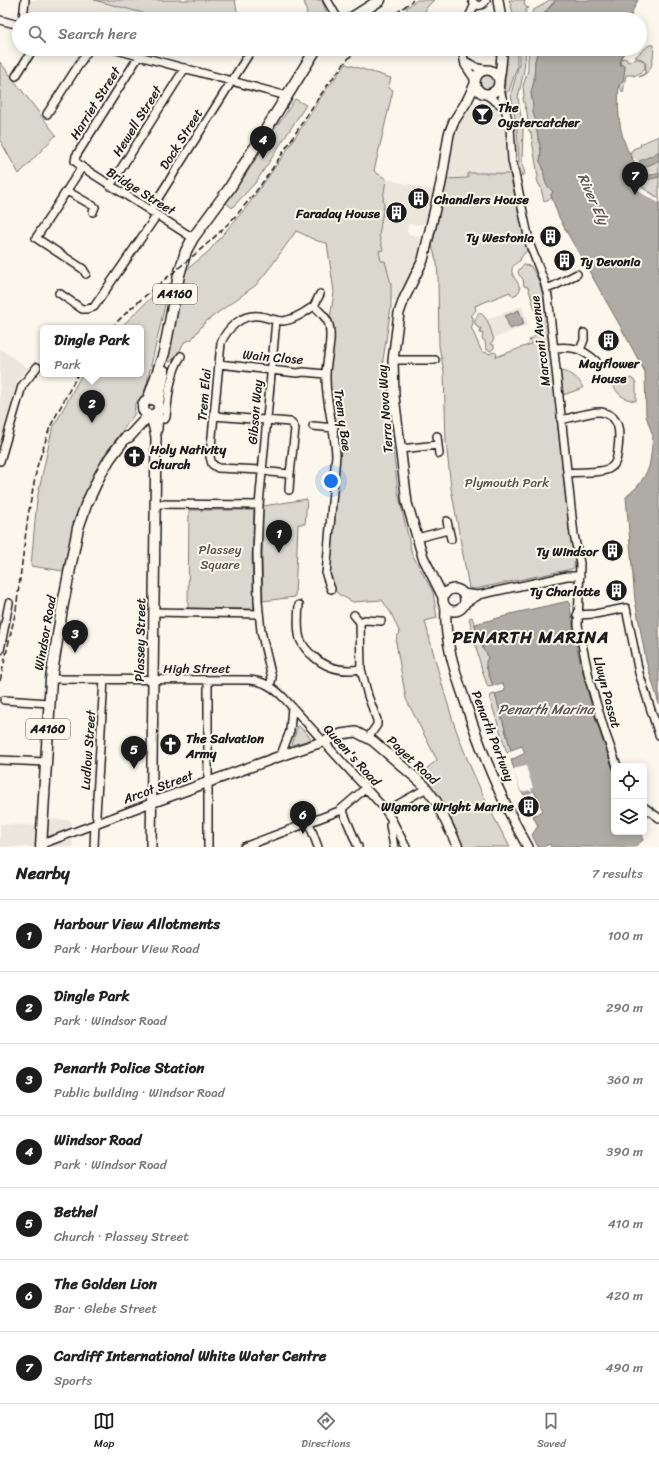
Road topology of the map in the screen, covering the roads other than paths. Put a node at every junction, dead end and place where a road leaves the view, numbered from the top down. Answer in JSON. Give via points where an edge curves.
{"nodes":[{"id":1,"x":25,"y":0,"type":"edge"},
{"id":2,"x":328,"y":0,"type":"edge"},
{"id":3,"x":380,"y":0,"type":"edge"},
{"id":4,"x":486,"y":0,"type":"edge"},
{"id":5,"x":498,"y":0,"type":"edge"},
{"id":6,"x":474,"y":2,"type":"edge"},
{"id":7,"x":24,"y":12,"type":"edge"},
{"id":8,"x":334,"y":12,"type":"edge"},
{"id":9,"x":361,"y":12,"type":"edge"},
{"id":10,"x":470,"y":12,"type":"edge"},
{"id":11,"x":500,"y":12,"type":"edge"},
{"id":12,"x":0,"y":20,"type":"edge"},
{"id":13,"x":12,"y":23,"type":"edge"},
{"id":14,"x":29,"y":56,"type":"edge"},
{"id":15,"x":84,"y":56,"type":"edge"},
{"id":16,"x":139,"y":56,"type":"joint"},
{"id":17,"x":248,"y":56,"type":"edge"},
{"id":18,"x":312,"y":56,"type":"edge"},
{"id":19,"x":464,"y":56,"type":"edge"},
{"id":20,"x":501,"y":56,"type":"edge"},
{"id":21,"x":501,"y":59,"type":"junction"},
{"id":22,"x":465,"y":61,"type":"junction"},
{"id":23,"x":185,"y":68,"type":"junction"},
{"id":24,"x":486,"y":69,"type":"junction"},
{"id":25,"x":16,"y":76,"type":"dead end"},
{"id":26,"x":232,"y":81,"type":"junction"},
{"id":27,"x":475,"y":82,"type":"junction"},
{"id":28,"x":499,"y":83,"type":"junction"},
{"id":29,"x":484,"y":94,"type":"junction"},
{"id":30,"x":287,"y":96,"type":"junction"},
{"id":31,"x":467,"y":101,"type":"junction"},
{"id":32,"x":505,"y":108,"type":"junction"},
{"id":33,"x":47,"y":114,"type":"dead end"},
{"id":34,"x":79,"y":165,"type":"junction"},
{"id":35,"x":110,"y":186,"type":"junction"},
{"id":36,"x":67,"y":191,"type":"junction"},
{"id":37,"x":93,"y":212,"type":"dead end"},
{"id":38,"x":153,"y":213,"type":"junction"},
{"id":39,"x":193,"y":238,"type":"junction"},
{"id":40,"x":86,"y":274,"type":"dead end"},
{"id":41,"x":577,"y":274,"type":"dead end"},
{"id":42,"x":546,"y":289,"type":"junction"},
{"id":43,"x":59,"y":293,"type":"dead end"},
{"id":44,"x":320,"y":294,"type":"dead end"},
{"id":45,"x":314,"y":306,"type":"junction"},
{"id":46,"x":276,"y":320,"type":"junction"},
{"id":47,"x":584,"y":333,"type":"dead end"},
{"id":48,"x":553,"y":348,"type":"junction"},
{"id":49,"x":580,"y":350,"type":"junction"},
{"id":50,"x":181,"y":356,"type":"dead end"},
{"id":51,"x":393,"y":360,"type":"junction"},
{"id":52,"x":435,"y":360,"type":"dead end"},
{"id":53,"x":596,"y":361,"type":"dead end"},
{"id":54,"x":219,"y":364,"type":"junction"},
{"id":55,"x":37,"y":367,"type":"dead end"},
{"id":56,"x":271,"y":371,"type":"junction"},
{"id":57,"x":326,"y":374,"type":"junction"},
{"id":58,"x":152,"y":410,"type":"junction"},
{"id":59,"x":214,"y":416,"type":"junction"},
{"id":60,"x":266,"y":419,"type":"junction"},
{"id":61,"x":561,"y":420,"type":"junction"},
{"id":62,"x":313,"y":426,"type":"dead end"},
{"id":63,"x":334,"y":428,"type":"junction"},
{"id":64,"x":437,"y":436,"type":"dead end"},
{"id":65,"x":438,"y":445,"type":"junction"},
{"id":66,"x":400,"y":449,"type":"junction"},
{"id":67,"x":439,"y":454,"type":"dead end"},
{"id":68,"x":0,"y":461,"type":"edge"},
{"id":69,"x":262,"y":470,"type":"junction"},
{"id":70,"x":567,"y":473,"type":"junction"},
{"id":71,"x":290,"y":474,"type":"junction"},
{"id":72,"x":289,"y":490,"type":"dead end"},
{"id":73,"x":155,"y":504,"type":"junction"},
{"id":74,"x":259,"y":505,"type":"junction"},
{"id":75,"x":447,"y":521,"type":"dead end"},
{"id":76,"x":448,"y":530,"type":"junction"},
{"id":77,"x":417,"y":538,"type":"junction"},
{"id":78,"x":451,"y":539,"type":"dead end"},
{"id":79,"x":580,"y":576,"type":"junction"},
{"id":80,"x":435,"y":579,"type":"junction"},
{"id":81,"x":331,"y":589,"type":"dead end"},
{"id":82,"x":450,"y":590,"type":"junction"},
{"id":83,"x":462,"y":594,"type":"junction"},
{"id":84,"x":478,"y":596,"type":"junction"},
{"id":85,"x":443,"y":597,"type":"junction"},
{"id":86,"x":9,"y":603,"type":"dead end"},
{"id":87,"x":299,"y":605,"type":"dead end"},
{"id":88,"x":446,"y":608,"type":"junction"},
{"id":89,"x":461,"y":608,"type":"junction"},
{"id":90,"x":154,"y":612,"type":"junction"},
{"id":91,"x":259,"y":614,"type":"junction"},
{"id":92,"x":354,"y":615,"type":"dead end"},
{"id":93,"x":578,"y":615,"type":"junction"},
{"id":94,"x":381,"y":621,"type":"dead end"},
{"id":95,"x":360,"y":622,"type":"junction"},
{"id":96,"x":446,"y":630,"type":"junction"},
{"id":97,"x":0,"y":650,"type":"edge"},
{"id":98,"x":361,"y":669,"type":"junction"},
{"id":99,"x":51,"y":679,"type":"junction"},
{"id":100,"x":104,"y":679,"type":"junction"},
{"id":101,"x":153,"y":680,"type":"junction"},
{"id":102,"x":208,"y":680,"type":"junction"},
{"id":103,"x":270,"y":686,"type":"junction"},
{"id":104,"x":4,"y":700,"type":"dead end"},
{"id":105,"x":49,"y":703,"type":"junction"},
{"id":106,"x":292,"y":707,"type":"junction"},
{"id":107,"x":659,"y":735,"type":"edge"},
{"id":108,"x":368,"y":738,"type":"junction"},
{"id":109,"x":323,"y":741,"type":"junction"},
{"id":110,"x":283,"y":755,"type":"junction"},
{"id":111,"x":0,"y":760,"type":"edge"},
{"id":112,"x":46,"y":762,"type":"junction"},
{"id":113,"x":616,"y":763,"type":"edge"},
{"id":114,"x":208,"y":783,"type":"junction"},
{"id":115,"x":366,"y":788,"type":"junction"},
{"id":116,"x":427,"y":788,"type":"junction"},
{"id":117,"x":151,"y":803,"type":"junction"},
{"id":118,"x":342,"y":809,"type":"junction"},
{"id":119,"x":647,"y":809,"type":"edge"},
{"id":120,"x":386,"y":811,"type":"junction"},
{"id":121,"x":659,"y":818,"type":"edge"},
{"id":122,"x":392,"y":820,"type":"junction"},
{"id":123,"x":309,"y":822,"type":"junction"},
{"id":124,"x":96,"y":823,"type":"junction"},
{"id":125,"x":41,"y":846,"type":"edge"},
{"id":126,"x":94,"y":847,"type":"edge"},
{"id":127,"x":151,"y":847,"type":"edge"},
{"id":128,"x":208,"y":847,"type":"edge"},
{"id":129,"x":244,"y":847,"type":"edge"},
{"id":130,"x":318,"y":847,"type":"edge"},
{"id":131,"x":358,"y":847,"type":"edge"},
{"id":132,"x":394,"y":847,"type":"edge"},
{"id":133,"x":406,"y":847,"type":"edge"},
{"id":134,"x":458,"y":847,"type":"edge"},
{"id":135,"x":528,"y":847,"type":"edge"}],
"edges":[{"from":1,"to":7,"type":"street"},
{"from":2,"to":8,"type":"street"},
{"from":3,"to":9,"type":"main road"},
{"from":4,"to":6,"type":"street","via":[[481,5]]},
{"from":5,"to":11,"type":"street"},
{"from":6,"to":10,"type":"street"},
{"from":12,"to":13,"type":"street"},
{"from":14,"to":25,"type":"street"},
{"from":15,"to":33,"type":"street"},
{"from":16,"to":23,"type":"street"},
{"from":16,"to":34,"type":"street","name":"Harriet Street","via":[[76,156]]},
{"from":17,"to":26,"type":"street","name":"Dock Street"},
{"from":18,"to":30,"type":"main road","name":"Windsor Road","number":"A4160"},
{"from":19,"to":22,"type":"street"},
{"from":20,"to":21,"type":"street"},
{"from":21,"to":24,"type":"street"},
{"from":21,"to":28,"type":"street"},
{"from":22,"to":24,"type":"street"},
{"from":22,"to":27,"type":"street","via":[[464,65]]},
{"from":23,"to":26,"type":"street"},
{"from":23,"to":35,"type":"street","name":"Hewell Street"},
{"from":24,"to":27,"type":"street","via":[[478,73]]},
{"from":24,"to":28,"type":"street","via":[[495,72]]},
{"from":26,"to":30,"type":"street"},
{"from":26,"to":38,"type":"street","name":"Dock Street"},
{"from":27,"to":29,"type":"street","via":[[476,88]]},
{"from":27,"to":31,"type":"street","name":"Terra Nova Way"},
{"from":28,"to":29,"type":"street","via":[[492,93]]},
{"from":28,"to":32,"type":"street","name":"Marconi Avenue"},
{"from":29,"to":31,"type":"street"},
{"from":29,"to":32,"type":"street"},
{"from":30,"to":39,"type":"main road","name":"Windsor Road","number":"A4160","via":[[229,189]]},
{"from":31,"to":51,"type":"street","name":"Terra Nova Way","via":[[456,116],[449,134],[441,183],[423,260],[398,317]]},
{"from":32,"to":42,"type":"street","name":"Marconi Avenue","via":[[510,127],[513,167],[530,245]]},
{"from":34,"to":35,"type":"street","name":"Bridge Street"},
{"from":34,"to":36,"type":"street","name":"Harriet Street"},
{"from":35,"to":38,"type":"street","name":"Bridge Street"},
{"from":36,"to":37,"type":"street","via":[[95,207]]},
{"from":36,"to":40,"type":"street","name":"Harriet Street","via":[[36,238],[83,269]]},
{"from":38,"to":39,"type":"street","name":"Bridge Street"},
{"from":38,"to":43,"type":"street","name":"Dock Street","via":[[94,307],[82,309]]},
{"from":39,"to":58,"type":"main road","name":"Windsor Road","number":"A4160","via":[[182,262],[164,353],[165,364]]},
{"from":41,"to":42,"type":"street"},
{"from":42,"to":48,"type":"street","name":"Marconi Avenue"},
{"from":44,"to":45,"type":"street"},
{"from":45,"to":46,"type":"street","via":[[291,319]]},
{"from":45,"to":57,"type":"street","name":"Trem y Bae","via":[[325,317],[330,328]]},
{"from":46,"to":54,"type":"street","name":"Trem Elai","via":[[247,317],[233,325],[221,343]]},
{"from":46,"to":56,"type":"street","name":"Gibson Way"},
{"from":47,"to":49,"type":"street"},
{"from":48,"to":49,"type":"street","via":[[567,347]]},
{"from":48,"to":61,"type":"street","name":"Marconi Avenue"},
{"from":49,"to":53,"type":"street"},
{"from":50,"to":58,"type":"street","via":[[176,365],[165,419]]},
{"from":51,"to":52,"type":"street"},
{"from":51,"to":66,"type":"street","name":"Terra Nova Way","via":[[393,389]]},
{"from":54,"to":56,"type":"street","name":"Wain Close"},
{"from":54,"to":59,"type":"street","name":"Trem Elai"},
{"from":55,"to":68,"type":"street","via":[[22,386]]},
{"from":56,"to":57,"type":"street","name":"Wain Close"},
{"from":56,"to":60,"type":"street","name":"Gibson Way"},
{"from":57,"to":63,"type":"street","name":"Trem y Bae","via":[[327,395]]},
{"from":58,"to":73,"type":"street","name":"Plassey Street","via":[[156,434]]},
{"from":58,"to":99,"type":"main road","name":"Windsor Road","number":"A4160","via":[[126,434],[107,463],[82,514],[63,603]]},
{"from":59,"to":60,"type":"street"},
{"from":59,"to":69,"type":"street","name":"Trem Elai","via":[[210,457],[212,464],[218,468]]},
{"from":60,"to":69,"type":"street","name":"Gibson Way"},
{"from":60,"to":71,"type":"street","via":[[290,422],[295,429]]},
{"from":61,"to":70,"type":"street","name":"Marconi Avenue"},
{"from":61,"to":70,"type":"street","via":[[599,412],[615,421],[620,430],[617,458],[611,468]]},
{"from":62,"to":63,"type":"street"},
{"from":63,"to":81,"type":"street","name":"Trem y Bae","via":[[336,455],[326,575]]},
{"from":64,"to":65,"type":"street"},
{"from":65,"to":66,"type":"street"},
{"from":65,"to":67,"type":"street"},
{"from":66,"to":77,"type":"street","name":"Terra Nova Way","via":[[406,499]]},
{"from":69,"to":71,"type":"street"},
{"from":69,"to":74,"type":"street","name":"Gibson Way"},
{"from":70,"to":79,"type":"street","name":"Marconi Avenue","via":[[574,535],[580,559]]},
{"from":71,"to":72,"type":"street"},
{"from":73,"to":74,"type":"street"},
{"from":73,"to":90,"type":"street","name":"Plassey Street"},
{"from":74,"to":91,"type":"street","name":"Gibson Way"},
{"from":75,"to":76,"type":"street"},
{"from":76,"to":77,"type":"street"},
{"from":76,"to":78,"type":"street"},
{"from":77,"to":80,"type":"street","name":"Terra Nova Way","via":[[425,562]]},
{"from":79,"to":84,"type":"street","via":[[566,576]]},
{"from":79,"to":93,"type":"street","name":"Llwyn Passat"},
{"from":80,"to":82,"type":"street","name":"Terra Nova Way"},
{"from":80,"to":85,"type":"street","name":"Terra Nova Way"},
{"from":82,"to":83,"type":"street"},
{"from":82,"to":85,"type":"street"},
{"from":83,"to":84,"type":"street"},
{"from":83,"to":89,"type":"street","via":[[465,600]]},
{"from":84,"to":89,"type":"street"},
{"from":85,"to":88,"type":"street"},
{"from":86,"to":97,"type":"street"},
{"from":87,"to":98,"type":"street","via":[[299,633],[303,646],[329,667],[340,670]]},
{"from":88,"to":89,"type":"street","via":[[451,611]]},
{"from":88,"to":96,"type":"street","name":"Penarth Portway"},
{"from":89,"to":96,"type":"street","via":[[451,619]]},
{"from":90,"to":91,"type":"street"},
{"from":90,"to":101,"type":"street","name":"Plassey Street"},
{"from":91,"to":103,"type":"street","name":"Gibson Way","via":[[272,678]]},
{"from":92,"to":95,"type":"street"},
{"from":93,"to":107,"type":"street","via":[[626,608],[639,673]]},
{"from":93,"to":113,"type":"street","name":"Llwyn Passat","via":[[590,682]]},
{"from":94,"to":95,"type":"street"},
{"from":95,"to":98,"type":"street"},
{"from":96,"to":135,"type":"street","name":"Penarth Portway","via":[[476,736]]},
{"from":98,"to":108,"type":"street","via":[[377,720],[377,725]]},
{"from":99,"to":100,"type":"street","name":"High Street"},
{"from":99,"to":105,"type":"main road","name":"Windsor Road","number":"A4160"},
{"from":100,"to":101,"type":"street","name":"High Street"},
{"from":100,"to":124,"type":"street","name":"Ludlow Street"},
{"from":101,"to":102,"type":"street","name":"High Street"},
{"from":101,"to":117,"type":"street","name":"Plassey Street"},
{"from":102,"to":103,"type":"street","name":"High Street","via":[[255,681]]},
{"from":102,"to":114,"type":"street"},
{"from":103,"to":106,"type":"street","name":"Queen's Road"},
{"from":104,"to":105,"type":"street"},
{"from":105,"to":112,"type":"main road","name":"Windsor Road","number":"A4160"},
{"from":106,"to":109,"type":"street","name":"Queen's Road"},
{"from":106,"to":110,"type":"street","via":[[290,730]]},
{"from":108,"to":109,"type":"street","name":"Paget Road","via":[[352,731]]},
{"from":108,"to":116,"type":"street","name":"Paget Road"},
{"from":109,"to":110,"type":"street","name":"Arcot Street"},
{"from":109,"to":115,"type":"street","name":"Queen's Road"},
{"from":110,"to":114,"type":"street","name":"Arcot Street"},
{"from":111,"to":112,"type":"street"},
{"from":112,"to":125,"type":"main road","name":"Windsor Road","number":"A4160"},
{"from":114,"to":117,"type":"street","name":"Arcot Street"},
{"from":114,"to":128,"type":"street"},
{"from":115,"to":118,"type":"street"},
{"from":115,"to":120,"type":"street","name":"Queen's Road"},
{"from":116,"to":120,"type":"street"},
{"from":116,"to":134,"type":"street","name":"Paget Road"},
{"from":117,"to":124,"type":"street","name":"Arcot Street"},
{"from":117,"to":127,"type":"street","name":"Plassey Street"},
{"from":118,"to":123,"type":"street"},
{"from":118,"to":131,"type":"street"},
{"from":119,"to":121,"type":"street"},
{"from":120,"to":122,"type":"street","name":"Queen's Road"},
{"from":122,"to":132,"type":"street","via":[[390,825]]},
{"from":122,"to":133,"type":"street","name":"Queen's Road"},
{"from":123,"to":129,"type":"street"},
{"from":123,"to":130,"type":"street"},
{"from":124,"to":125,"type":"street","name":"Arcot Street"},
{"from":124,"to":126,"type":"street","name":"Ludlow Street"}]}
